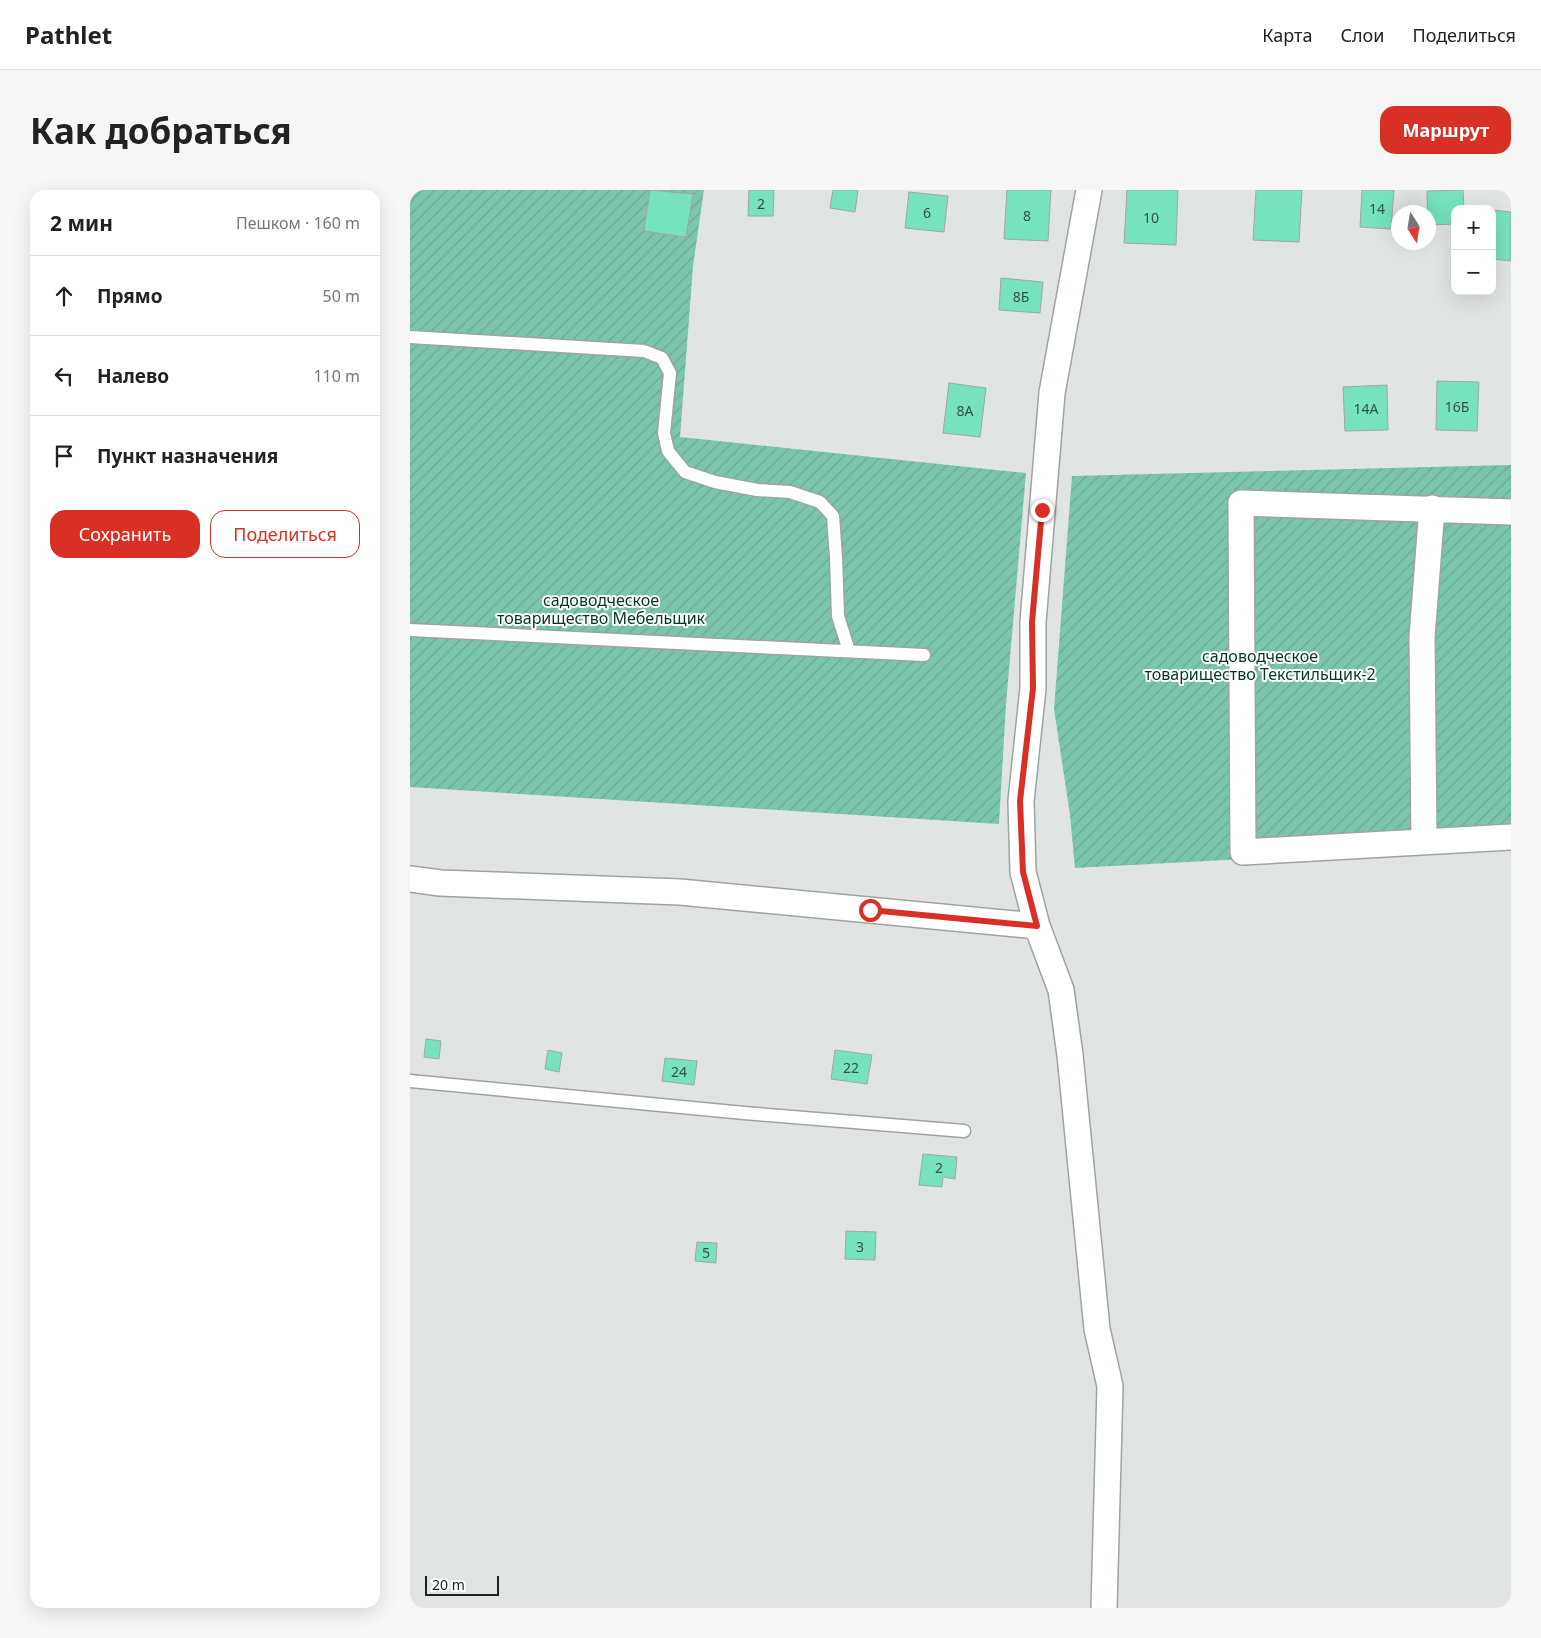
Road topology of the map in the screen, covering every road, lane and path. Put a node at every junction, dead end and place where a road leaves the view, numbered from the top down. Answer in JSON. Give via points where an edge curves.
{"nodes":[{"id":1,"x":1089,"y":190,"type":"edge"},
{"id":2,"x":410,"y":337,"type":"edge"},
{"id":3,"x":1432,"y":508,"type":"junction"},
{"id":4,"x":1511,"y":512,"type":"edge"},
{"id":5,"x":410,"y":630,"type":"edge"},
{"id":6,"x":849,"y":651,"type":"junction"},
{"id":7,"x":924,"y":655,"type":"dead end"},
{"id":8,"x":1511,"y":836,"type":"edge"},
{"id":9,"x":1424,"y":841,"type":"junction"},
{"id":10,"x":410,"y":879,"type":"edge"},
{"id":11,"x":1037,"y":926,"type":"junction"},
{"id":12,"x":410,"y":1081,"type":"edge"},
{"id":13,"x":964,"y":1130,"type":"dead end"},
{"id":14,"x":1104,"y":1608,"type":"edge"}],
"edges":[{"from":1,"to":11,"type":"street","via":[[1052,393],[1032,622],[1033,688],[1020,801],[1023,872]]},
{"from":2,"to":6,"type":"lane","via":[[644,351],[662,358],[670,373],[664,433],[668,451],[685,472],[756,490],[790,492],[820,502],[833,516],[838,616]]},
{"from":3,"to":4,"type":"street"},
{"from":3,"to":9,"type":"street","via":[[1422,637]]},
{"from":3,"to":9,"type":"street","via":[[1241,503],[1243,852]]},
{"from":5,"to":6,"type":"lane"},
{"from":6,"to":7,"type":"lane"},
{"from":8,"to":9,"type":"street"},
{"from":10,"to":11,"type":"street","via":[[440,883],[680,892]]},
{"from":11,"to":14,"type":"street","via":[[1061,990],[1097,1329],[1110,1386]]},
{"from":12,"to":13,"type":"lane"}]}
